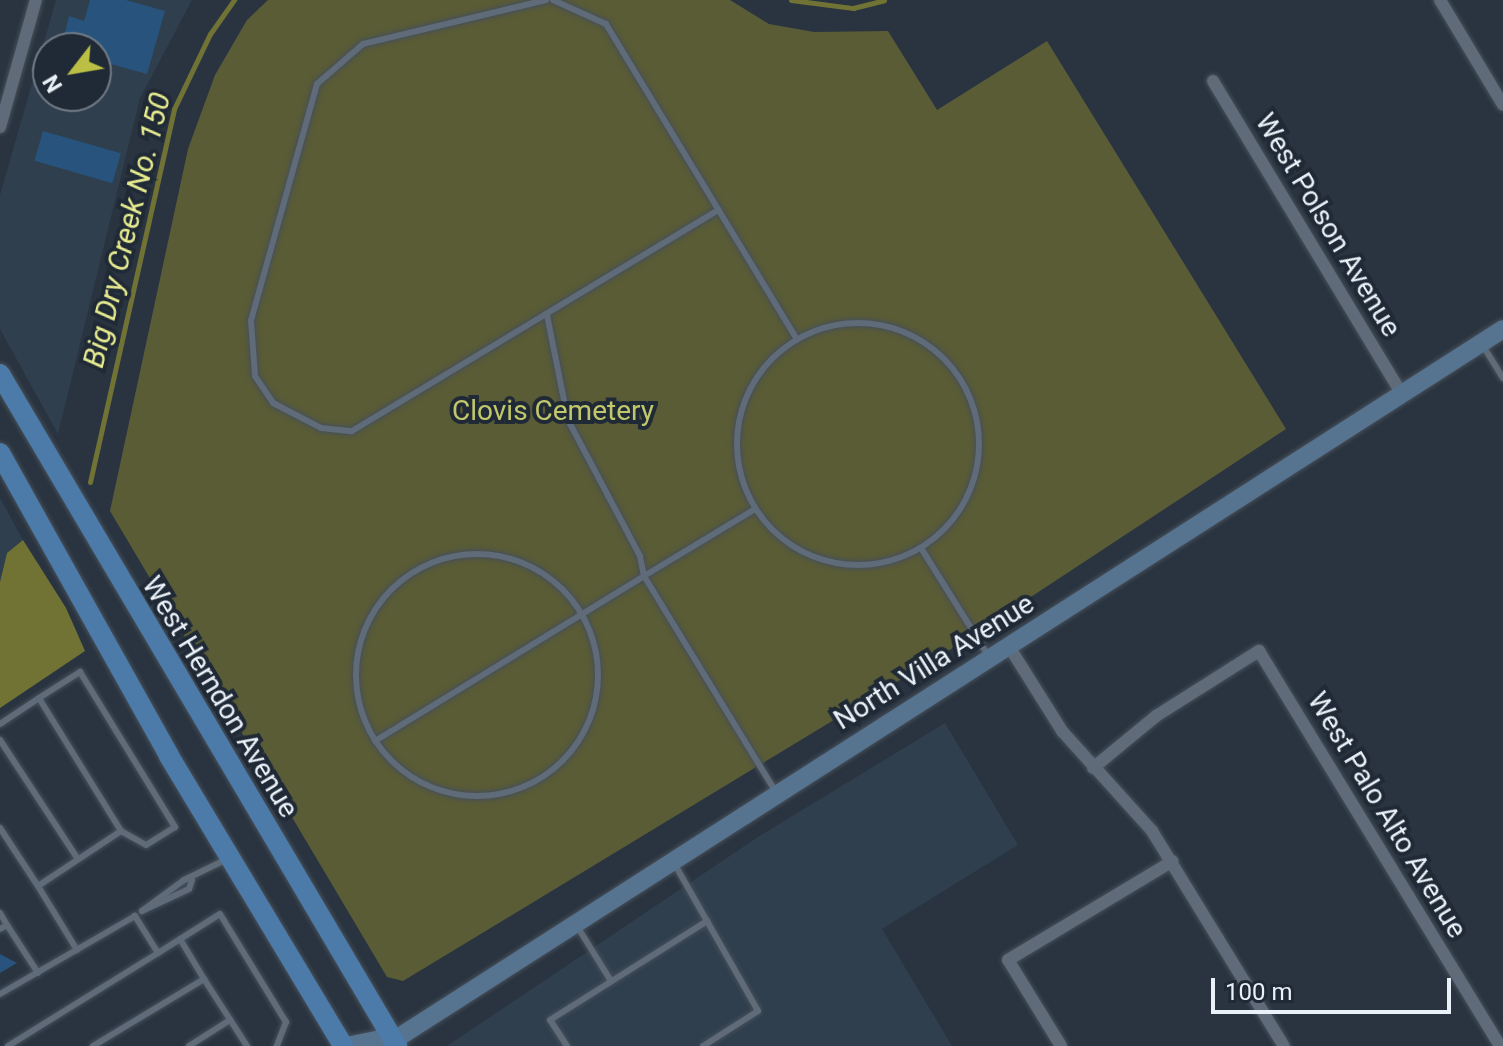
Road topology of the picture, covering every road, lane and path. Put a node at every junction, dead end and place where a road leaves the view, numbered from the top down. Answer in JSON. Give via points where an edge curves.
{"nodes":[{"id":1,"x":36,"y":0,"type":"edge"},
{"id":2,"x":546,"y":0,"type":"edge"},
{"id":3,"x":553,"y":0,"type":"edge"},
{"id":4,"x":1440,"y":0,"type":"edge"},
{"id":5,"x":1213,"y":81,"type":"dead end"},
{"id":6,"x":1503,"y":105,"type":"edge"},
{"id":7,"x":0,"y":127,"type":"edge"},
{"id":8,"x":718,"y":210,"type":"junction"},
{"id":9,"x":547,"y":315,"type":"junction"},
{"id":10,"x":1503,"y":329,"type":"edge"},
{"id":11,"x":797,"y":340,"type":"junction"},
{"id":12,"x":1481,"y":343,"type":"junction"},
{"id":13,"x":0,"y":374,"type":"edge"},
{"id":14,"x":1503,"y":378,"type":"edge"},
{"id":15,"x":1401,"y":393,"type":"junction"},
{"id":16,"x":0,"y":453,"type":"edge"},
{"id":17,"x":755,"y":509,"type":"junction"},
{"id":18,"x":921,"y":548,"type":"junction"},
{"id":19,"x":644,"y":576,"type":"junction"},
{"id":20,"x":582,"y":615,"type":"junction"},
{"id":21,"x":1010,"y":648,"type":"junction"},
{"id":22,"x":991,"y":660,"type":"junction"},
{"id":23,"x":39,"y":698,"type":"junction"},
{"id":24,"x":0,"y":724,"type":"edge"},
{"id":25,"x":0,"y":740,"type":"edge"},
{"id":26,"x":375,"y":741,"type":"junction"},
{"id":27,"x":1093,"y":768,"type":"junction"},
{"id":28,"x":777,"y":794,"type":"junction"},
{"id":29,"x":0,"y":828,"type":"edge"},
{"id":30,"x":121,"y":831,"type":"junction"},
{"id":31,"x":229,"y":858,"type":"junction"},
{"id":32,"x":78,"y":859,"type":"junction"},
{"id":33,"x":672,"y":860,"type":"junction"},
{"id":34,"x":1173,"y":861,"type":"junction"},
{"id":35,"x":38,"y":886,"type":"junction"},
{"id":36,"x":0,"y":913,"type":"edge"},
{"id":37,"x":139,"y":914,"type":"junction"},
{"id":38,"x":707,"y":921,"type":"junction"},
{"id":39,"x":575,"y":922,"type":"junction"},
{"id":40,"x":7,"y":925,"type":"junction"},
{"id":41,"x":0,"y":929,"type":"edge"},
{"id":42,"x":180,"y":939,"type":"junction"},
{"id":43,"x":77,"y":950,"type":"junction"},
{"id":44,"x":158,"y":953,"type":"junction"},
{"id":45,"x":38,"y":973,"type":"junction"},
{"id":46,"x":204,"y":979,"type":"junction"},
{"id":47,"x":611,"y":981,"type":"junction"},
{"id":48,"x":0,"y":994,"type":"edge"},
{"id":49,"x":230,"y":1020,"type":"junction"},
{"id":50,"x":391,"y":1043,"type":"edge"},
{"id":51,"x":8,"y":1046,"type":"edge"},
{"id":52,"x":93,"y":1046,"type":"edge"},
{"id":53,"x":189,"y":1046,"type":"edge"},
{"id":54,"x":247,"y":1046,"type":"edge"},
{"id":55,"x":277,"y":1046,"type":"edge"},
{"id":56,"x":345,"y":1046,"type":"edge"},
{"id":57,"x":567,"y":1046,"type":"edge"},
{"id":58,"x":703,"y":1046,"type":"edge"},
{"id":59,"x":1061,"y":1046,"type":"edge"},
{"id":60,"x":1284,"y":1046,"type":"edge"},
{"id":61,"x":1500,"y":1046,"type":"edge"}],
"edges":[{"from":1,"to":7,"type":"street"},
{"from":2,"to":9,"type":"lane","via":[[363,44],[317,84],[251,321],[255,376],[273,403],[321,428],[352,431]]},
{"from":3,"to":8,"type":"lane","via":[[606,24]]},
{"from":4,"to":6,"type":"street"},
{"from":5,"to":15,"type":"street","name":"West Polson Avenue"},
{"from":8,"to":9,"type":"lane"},
{"from":8,"to":11,"type":"lane"},
{"from":9,"to":19,"type":"lane","via":[[568,420],[640,556]]},
{"from":10,"to":12,"type":"main road","name":"North Villa Avenue"},
{"from":11,"to":17,"type":"lane","via":[[761,370],[744,402],[737,438],[739,463]]},
{"from":11,"to":18,"type":"lane","via":[[820,329],[857,323],[893,328],[926,343],[953,368],[971,400],[979,432],[978,464],[969,496],[951,523]]},
{"from":12,"to":14,"type":"lane"},
{"from":12,"to":15,"type":"main road","name":"North Villa Avenue"},
{"from":13,"to":50,"type":"main road","name":"West Herndon Avenue"},
{"from":15,"to":21,"type":"main road","name":"North Villa Avenue"},
{"from":16,"to":31,"type":"main road"},
{"from":17,"to":18,"type":"lane","via":[[785,540],[834,563],[866,566]]},
{"from":17,"to":19,"type":"lane"},
{"from":18,"to":22,"type":"lane"},
{"from":19,"to":20,"type":"lane"},
{"from":19,"to":28,"type":"lane"},
{"from":20,"to":26,"type":"lane"},
{"from":20,"to":26,"type":"lane","via":[[594,646],[598,680],[592,714],[569,753],[525,787],[493,796],[437,789],[397,767]]},
{"from":20,"to":26,"type":"lane","via":[[550,580],[498,556],[462,554],[418,570],[375,608],[360,640],[355,675],[360,710]]},
{"from":21,"to":22,"type":"main road","name":"North Villa Avenue"},
{"from":21,"to":27,"type":"street","via":[[1045,706]]},
{"from":22,"to":28,"type":"main road","name":"North Villa Avenue"},
{"from":23,"to":24,"type":"lane"},
{"from":23,"to":30,"type":"lane"},
{"from":23,"to":30,"type":"lane","via":[[80,672],[175,827],[146,845]]},
{"from":25,"to":32,"type":"lane"},
{"from":27,"to":34,"type":"street"},
{"from":27,"to":61,"type":"street","name":"West Palo Alto Avenue","via":[[1156,716],[1259,651]]},
{"from":28,"to":33,"type":"main road","name":"North Villa Avenue"},
{"from":29,"to":35,"type":"lane"},
{"from":30,"to":32,"type":"lane"},
{"from":31,"to":37,"type":"lane","via":[[184,880]]},
{"from":31,"to":56,"type":"main road"},
{"from":32,"to":35,"type":"lane"},
{"from":33,"to":38,"type":"lane"},
{"from":33,"to":39,"type":"main road","name":"North Villa Avenue"},
{"from":34,"to":59,"type":"street","via":[[1008,960]]},
{"from":34,"to":60,"type":"street"},
{"from":35,"to":43,"type":"lane"},
{"from":36,"to":40,"type":"lane"},
{"from":37,"to":43,"type":"lane"},
{"from":37,"to":44,"type":"lane"},
{"from":38,"to":47,"type":"lane"},
{"from":38,"to":58,"type":"lane","via":[[758,1011]]},
{"from":39,"to":47,"type":"lane"},
{"from":39,"to":50,"type":"main road","name":"North Villa Avenue"},
{"from":40,"to":41,"type":"lane"},
{"from":40,"to":45,"type":"lane"},
{"from":42,"to":44,"type":"lane"},
{"from":42,"to":46,"type":"lane"},
{"from":42,"to":55,"type":"lane","via":[[220,914],[286,1022]]},
{"from":43,"to":45,"type":"lane"},
{"from":44,"to":51,"type":"lane"},
{"from":45,"to":48,"type":"lane"},
{"from":46,"to":49,"type":"lane"},
{"from":46,"to":52,"type":"lane"},
{"from":47,"to":57,"type":"lane","via":[[550,1020]]},
{"from":49,"to":53,"type":"lane"},
{"from":49,"to":54,"type":"lane"},
{"from":50,"to":56,"type":"main road","name":"North Villa Avenue"}]}
